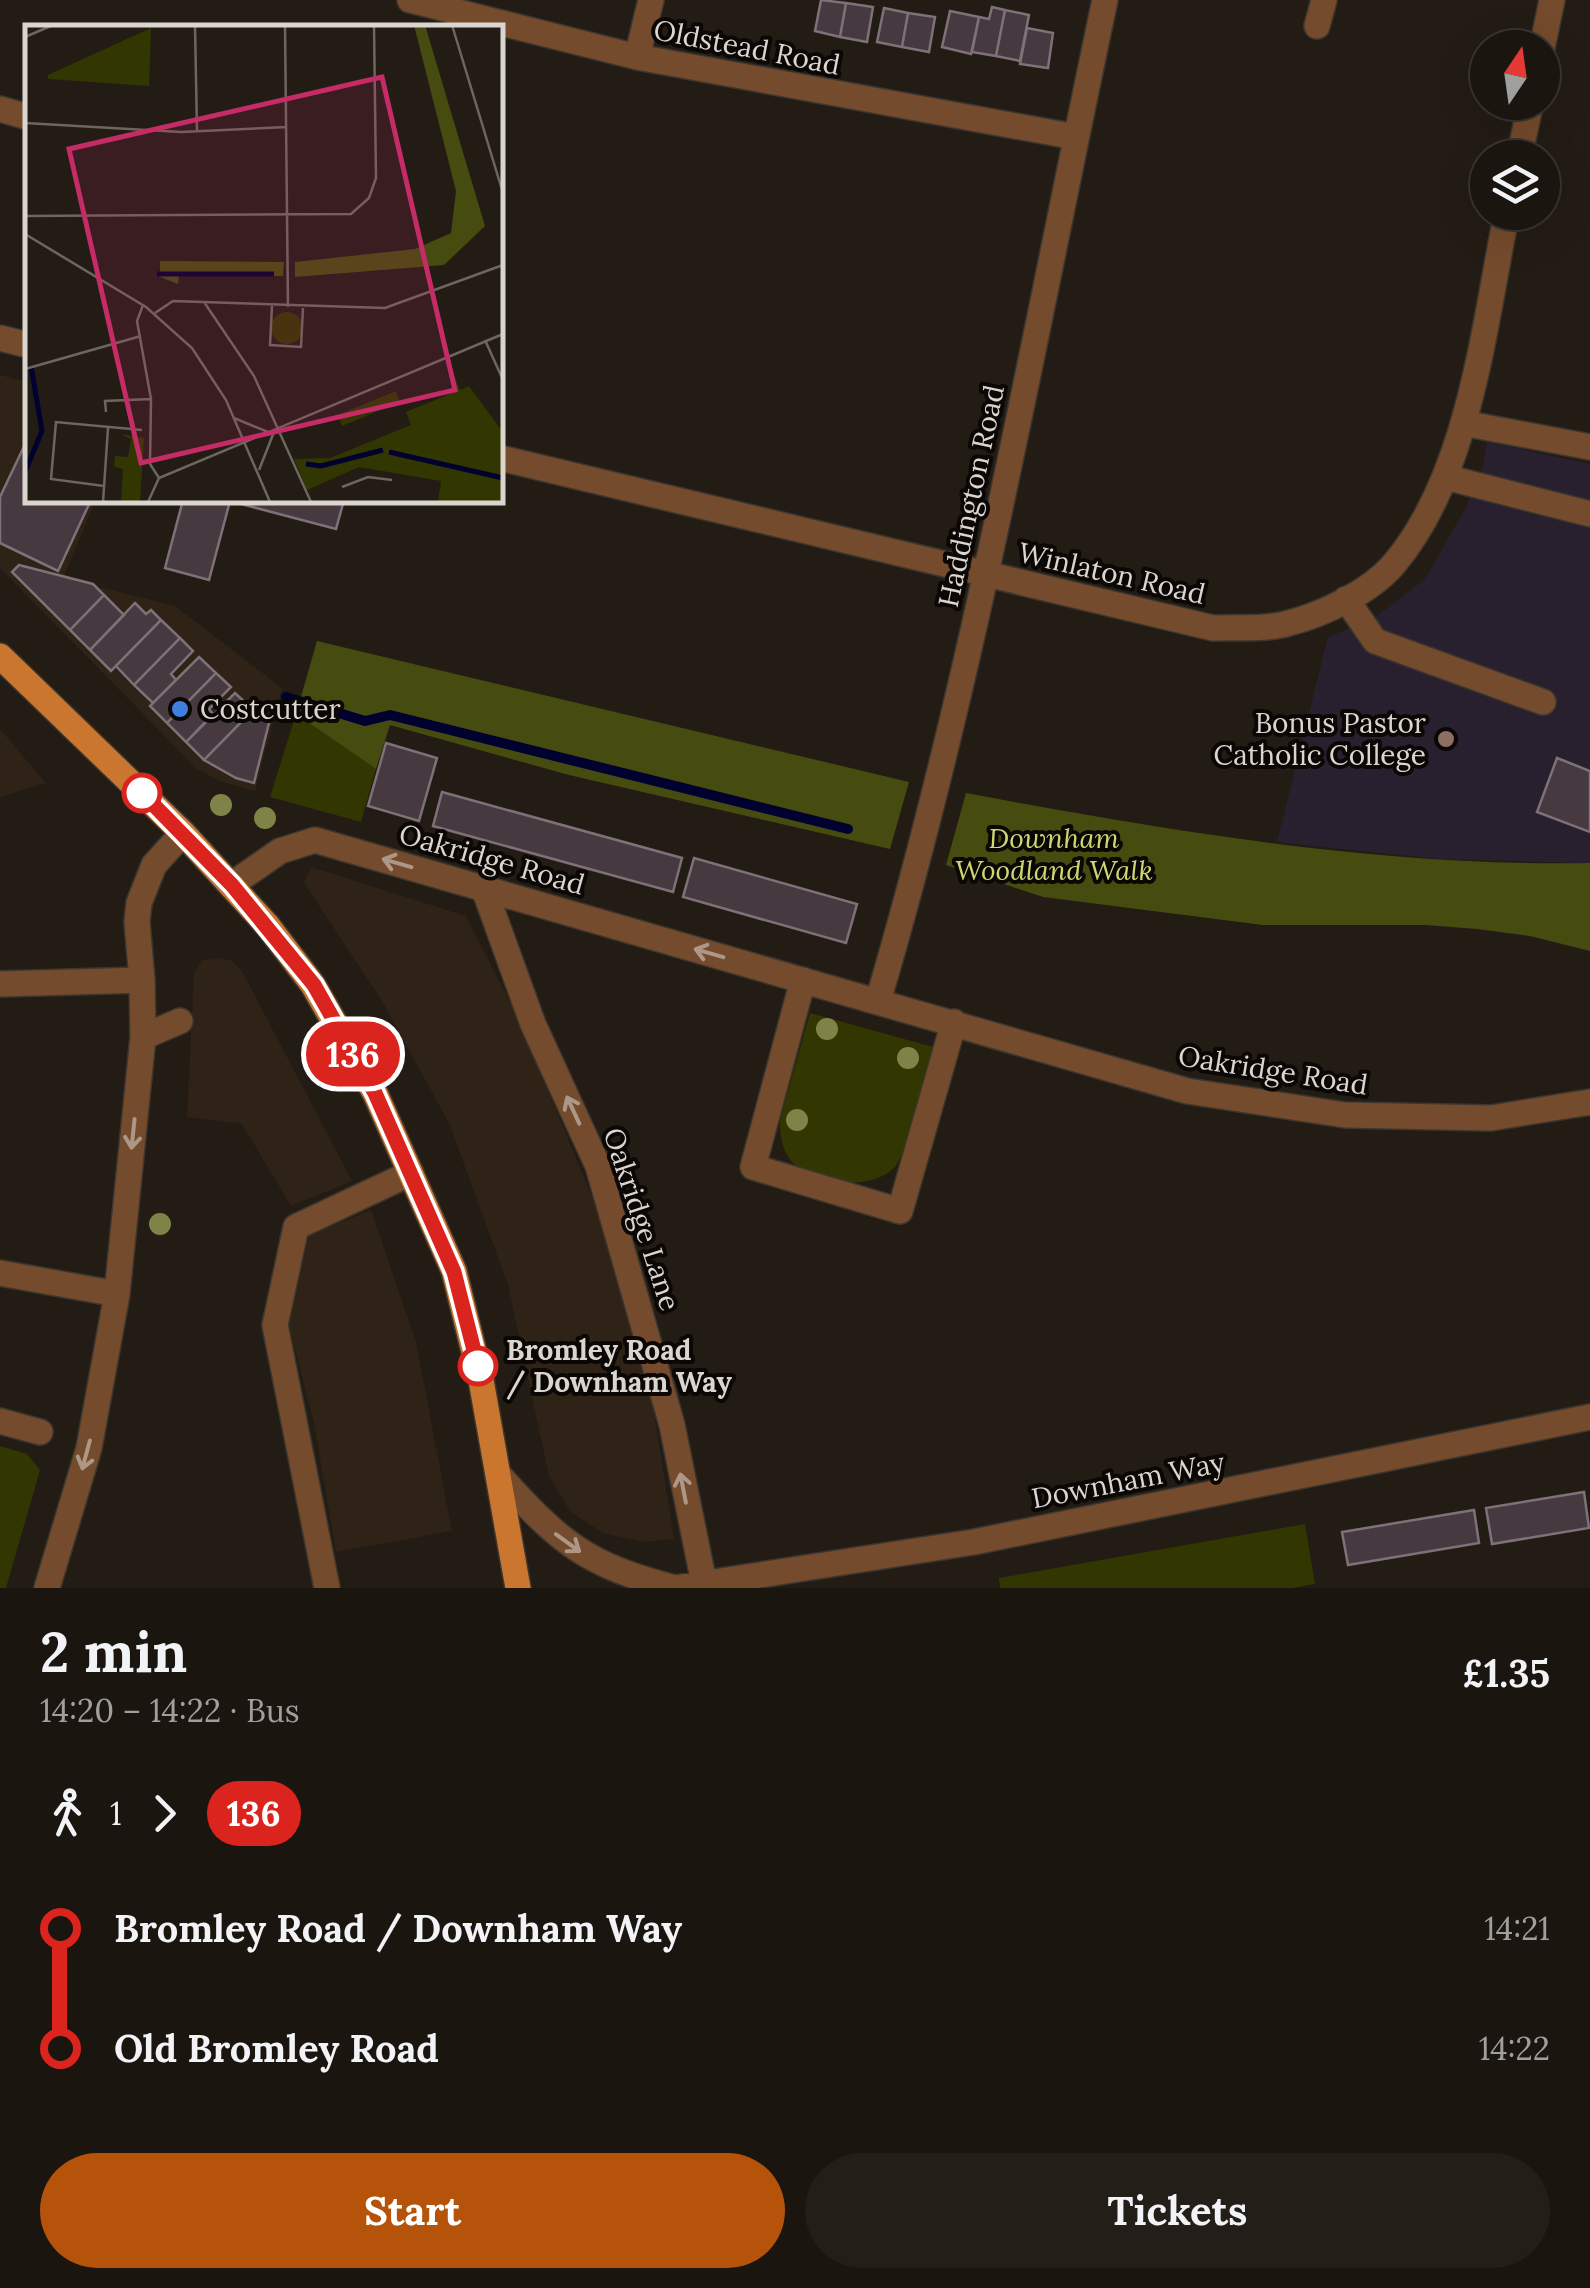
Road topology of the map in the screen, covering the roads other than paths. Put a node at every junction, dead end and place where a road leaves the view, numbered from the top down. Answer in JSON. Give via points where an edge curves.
{"nodes":[{"id":1,"x":410,"y":0,"type":"edge"},
{"id":2,"x":650,"y":0,"type":"edge"},
{"id":3,"x":1104,"y":0,"type":"edge"},
{"id":4,"x":1324,"y":0,"type":"edge"},
{"id":5,"x":1552,"y":0,"type":"edge"},
{"id":6,"x":1318,"y":26,"type":"dead end"},
{"id":7,"x":1546,"y":30,"type":"edge"},
{"id":8,"x":637,"y":57,"type":"junction"},
{"id":9,"x":0,"y":109,"type":"edge"},
{"id":10,"x":25,"y":115,"type":"edge"},
{"id":11,"x":1076,"y":137,"type":"junction"},
{"id":12,"x":1504,"y":230,"type":"edge"},
{"id":13,"x":0,"y":338,"type":"edge"},
{"id":14,"x":25,"y":344,"type":"edge"},
{"id":15,"x":1463,"y":423,"type":"junction"},
{"id":16,"x":1590,"y":447,"type":"edge"},
{"id":17,"x":502,"y":458,"type":"edge"},
{"id":18,"x":1445,"y":477,"type":"junction"},
{"id":19,"x":1590,"y":514,"type":"edge"},
{"id":20,"x":987,"y":574,"type":"junction"},
{"id":21,"x":1346,"y":600,"type":"junction"},
{"id":22,"x":0,"y":656,"type":"edge"},
{"id":23,"x":1543,"y":702,"type":"dead end"},
{"id":24,"x":183,"y":832,"type":"junction"},
{"id":25,"x":232,"y":885,"type":"junction"},
{"id":26,"x":483,"y":886,"type":"junction"},
{"id":27,"x":142,"y":980,"type":"junction"},
{"id":28,"x":803,"y":980,"type":"junction"},
{"id":29,"x":0,"y":984,"type":"edge"},
{"id":30,"x":878,"y":1000,"type":"junction"},
{"id":31,"x":180,"y":1021,"type":"dead end"},
{"id":32,"x":954,"y":1022,"type":"junction"},
{"id":33,"x":142,"y":1037,"type":"junction"},
{"id":34,"x":1590,"y":1102,"type":"edge"},
{"id":35,"x":411,"y":1173,"type":"junction"},
{"id":36,"x":0,"y":1273,"type":"edge"},
{"id":37,"x":118,"y":1294,"type":"junction"},
{"id":38,"x":1590,"y":1417,"type":"edge"},
{"id":39,"x":0,"y":1420,"type":"edge"},
{"id":40,"x":40,"y":1432,"type":"dead end"},
{"id":41,"x":499,"y":1475,"type":"junction"},
{"id":42,"x":705,"y":1585,"type":"edge"},
{"id":43,"x":47,"y":1588,"type":"edge"},
{"id":44,"x":327,"y":1588,"type":"edge"},
{"id":45,"x":518,"y":1588,"type":"edge"},
{"id":46,"x":675,"y":1588,"type":"edge"}],
"edges":[{"from":1,"to":8,"type":"street","name":"Oldstead Road"},
{"from":2,"to":8,"type":"street"},
{"from":3,"to":11,"type":"street","name":"Haddington Road"},
{"from":4,"to":6,"type":"street"},
{"from":5,"to":7,"type":"street"},
{"from":8,"to":11,"type":"street","name":"Oldstead Road"},
{"from":9,"to":10,"type":"street"},
{"from":11,"to":20,"type":"street","name":"Haddington Road"},
{"from":12,"to":15,"type":"street","name":"Winlaton Road"},
{"from":13,"to":14,"type":"street"},
{"from":15,"to":16,"type":"street"},
{"from":15,"to":18,"type":"street","name":"Winlaton Road"},
{"from":17,"to":20,"type":"street","name":"Winlaton Road"},
{"from":18,"to":19,"type":"street"},
{"from":18,"to":21,"type":"street","name":"Winlaton Road","via":[[1392,566]]},
{"from":20,"to":21,"type":"street","name":"Winlaton Road","via":[[1213,628],[1286,624]]},
{"from":20,"to":30,"type":"street","name":"Haddington Road"},
{"from":21,"to":23,"type":"street","via":[[1374,641]]},
{"from":22,"to":24,"type":"main road"},
{"from":24,"to":25,"type":"main road"},
{"from":24,"to":27,"type":"street","via":[[154,864],[140,903]]},
{"from":26,"to":25,"type":"street","name":"Oakridge Road","one_way":true,"via":[[314,840],[280,851]]},
{"from":25,"to":35,"type":"main road","via":[[314,985]]},
{"from":28,"to":26,"type":"street","name":"Oakridge Road","one_way":true},
{"from":42,"to":26,"type":"street","name":"Oakridge Lane","one_way":true,"via":[[672,1425],[598,1166],[533,1024]]},
{"from":27,"to":29,"type":"street"},
{"from":27,"to":33,"type":"street"},
{"from":28,"to":30,"type":"street","name":"Oakridge Road"},
{"from":28,"to":32,"type":"street","via":[[753,1167],[900,1211]]},
{"from":30,"to":32,"type":"street","name":"Oakridge Road"},
{"from":31,"to":33,"type":"street"},
{"from":32,"to":34,"type":"street","name":"Oakridge Road","via":[[1187,1091],[1345,1115],[1492,1118]]},
{"from":33,"to":37,"type":"street","one_way":true},
{"from":35,"to":41,"type":"main road","via":[[454,1272]]},
{"from":35,"to":44,"type":"street","via":[[296,1227],[274,1325]]},
{"from":36,"to":37,"type":"street"},
{"from":37,"to":43,"type":"street","one_way":true,"via":[[89,1448]]},
{"from":38,"to":42,"type":"street","name":"Downham Way","via":[[974,1542]]},
{"from":39,"to":40,"type":"street"},
{"from":41,"to":45,"type":"main road"},
{"from":41,"to":46,"type":"street","one_way":true,"via":[[578,1551],[611,1569]]},
{"from":42,"to":46,"type":"street","name":"Downham Way"}]}
